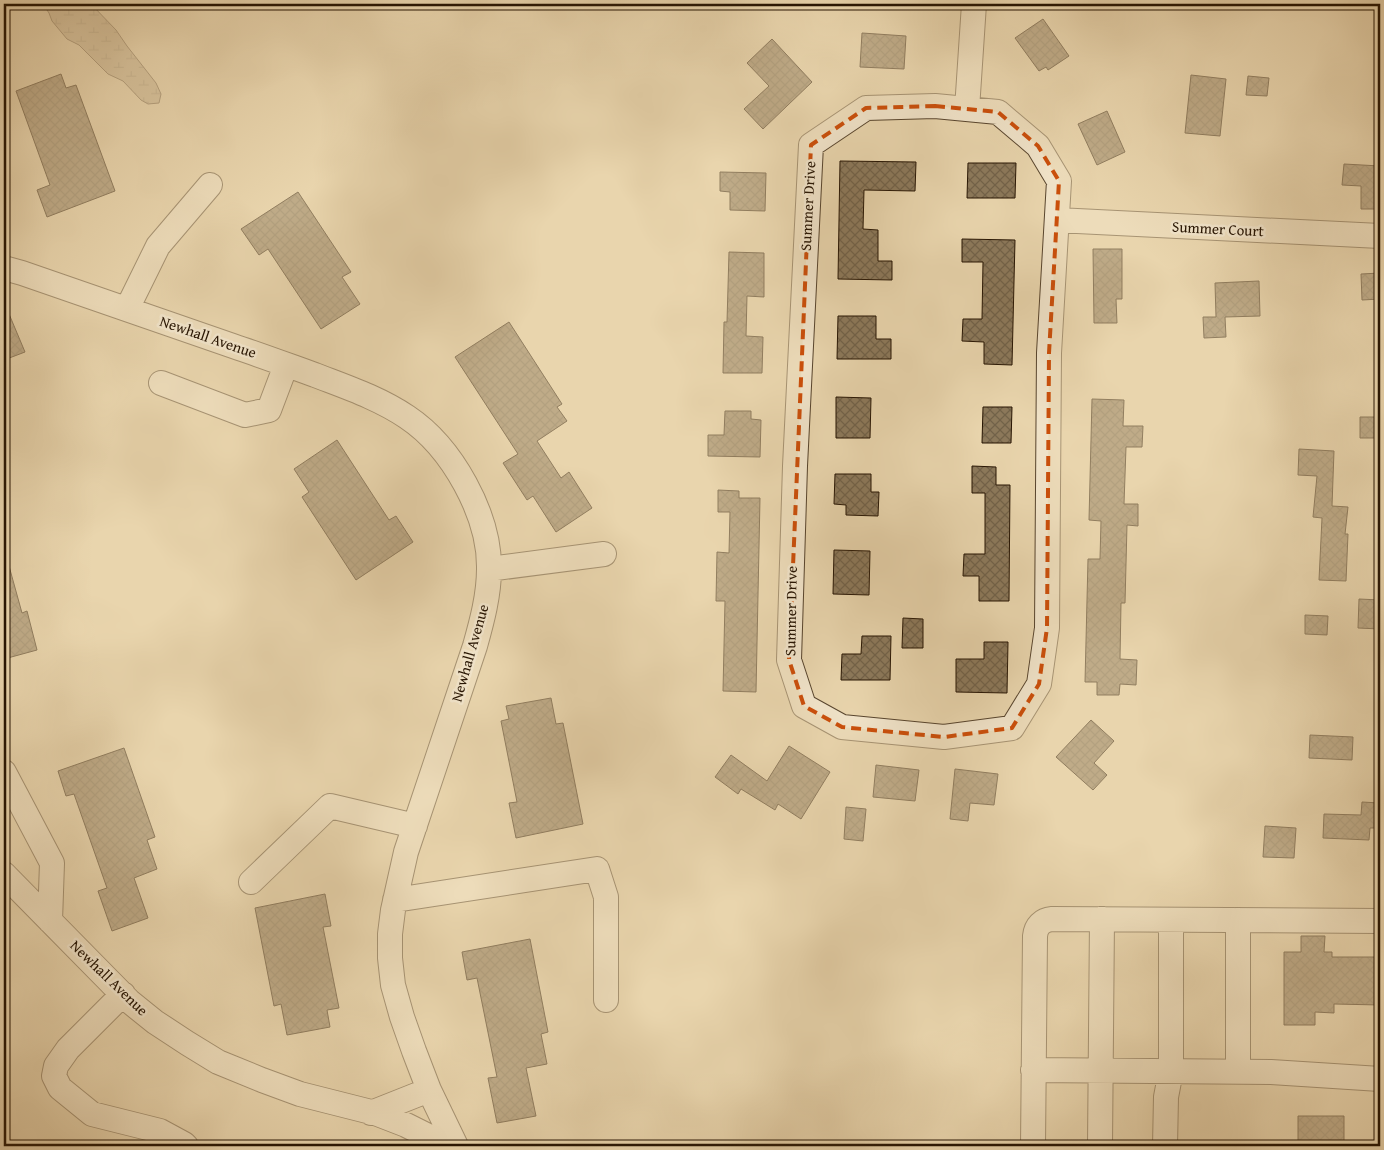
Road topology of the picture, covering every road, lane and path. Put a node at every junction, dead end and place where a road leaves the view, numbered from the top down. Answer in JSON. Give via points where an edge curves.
{"nodes":[{"id":1,"x":974,"y":4,"type":"edge"},
{"id":2,"x":967,"y":109,"type":"junction"},
{"id":3,"x":210,"y":186,"type":"dead end"},
{"id":4,"x":1056,"y":220,"type":"junction"},
{"id":5,"x":1380,"y":236,"type":"edge"},
{"id":6,"x":4,"y":268,"type":"edge"},
{"id":7,"x":127,"y":309,"type":"junction"},
{"id":8,"x":286,"y":365,"type":"junction"},
{"id":9,"x":161,"y":383,"type":"dead end"},
{"id":10,"x":604,"y":554,"type":"dead end"},
{"id":11,"x":489,"y":568,"type":"junction"},
{"id":12,"x":4,"y":772,"type":"edge"},
{"id":13,"x":415,"y":826,"type":"junction"},
{"id":14,"x":4,"y":874,"type":"edge"},
{"id":15,"x":251,"y":882,"type":"dead end"},
{"id":16,"x":395,"y":900,"type":"junction"},
{"id":17,"x":1102,"y":920,"type":"junction"},
{"id":18,"x":1171,"y":920,"type":"junction"},
{"id":19,"x":1238,"y":920,"type":"junction"},
{"id":20,"x":50,"y":921,"type":"junction"},
{"id":21,"x":1380,"y":921,"type":"edge"},
{"id":22,"x":123,"y":994,"type":"junction"},
{"id":23,"x":606,"y":1000,"type":"dead end"},
{"id":24,"x":1033,"y":1070,"type":"junction"},
{"id":25,"x":1101,"y":1070,"type":"junction"},
{"id":26,"x":1171,"y":1071,"type":"junction"},
{"id":27,"x":1238,"y":1071,"type":"junction"},
{"id":28,"x":1380,"y":1079,"type":"edge"},
{"id":29,"x":429,"y":1090,"type":"junction"},
{"id":30,"x":371,"y":1112,"type":"junction"},
{"id":31,"x":186,"y":1146,"type":"edge"},
{"id":32,"x":456,"y":1146,"type":"edge"},
{"id":33,"x":1033,"y":1146,"type":"edge"},
{"id":34,"x":1100,"y":1146,"type":"edge"},
{"id":35,"x":1165,"y":1146,"type":"edge"}],
"edges":[{"from":1,"to":2,"type":"street"},
{"from":2,"to":4,"type":"street","name":"Summer Drive","via":[[998,112],[1038,146],[1059,181]]},
{"from":2,"to":4,"type":"street","name":"Summer Drive","via":[[935,106],[866,108],[811,145],[789,660],[804,706],[842,727],[944,737],[1012,728],[1040,684],[1047,628],[1050,353]]},
{"from":3,"to":7,"type":"street","via":[[158,246]]},
{"from":4,"to":5,"type":"street","name":"Summer Court"},
{"from":6,"to":7,"type":"street","name":"Newhall Avenue"},
{"from":7,"to":8,"type":"street","name":"Newhall Avenue"},
{"from":8,"to":9,"type":"street","via":[[269,410],[245,415]]},
{"from":8,"to":11,"type":"street","name":"Newhall Avenue","via":[[380,402],[408,418],[430,436],[450,458],[468,489],[487,545]]},
{"from":10,"to":11,"type":"street"},
{"from":11,"to":13,"type":"street","name":"Newhall Avenue","via":[[483,616],[475,646]]},
{"from":12,"to":20,"type":"street","via":[[52,863]]},
{"from":13,"to":15,"type":"street","via":[[330,806]]},
{"from":13,"to":16,"type":"street","name":"Newhall Avenue"},
{"from":14,"to":20,"type":"street","name":"Newhall Avenue"},
{"from":16,"to":23,"type":"street","via":[[597,869],[606,897]]},
{"from":16,"to":29,"type":"street","name":"Newhall Avenue","via":[[390,934],[393,985]]},
{"from":17,"to":18,"type":"street"},
{"from":17,"to":24,"type":"street","via":[[1048,920],[1037,928]]},
{"from":17,"to":25,"type":"street"},
{"from":18,"to":19,"type":"street"},
{"from":18,"to":26,"type":"street"},
{"from":19,"to":21,"type":"street"},
{"from":19,"to":27,"type":"street"},
{"from":20,"to":22,"type":"street","name":"Newhall Avenue"},
{"from":22,"to":30,"type":"street","name":"Newhall Avenue","via":[[155,1022],[218,1062],[300,1094]]},
{"from":22,"to":31,"type":"street","via":[[68,1049],[56,1066],[54,1076],[60,1088],[92,1114],[160,1131]]},
{"from":24,"to":25,"type":"street"},
{"from":24,"to":33,"type":"street"},
{"from":25,"to":26,"type":"street"},
{"from":25,"to":34,"type":"street"},
{"from":26,"to":27,"type":"street"},
{"from":26,"to":35,"type":"street","via":[[1166,1097]]},
{"from":27,"to":28,"type":"street"},
{"from":29,"to":30,"type":"street"},
{"from":29,"to":32,"type":"street","name":"Newhall Avenue"},
{"from":30,"to":32,"type":"street","name":"Newhall Avenue"}]}
